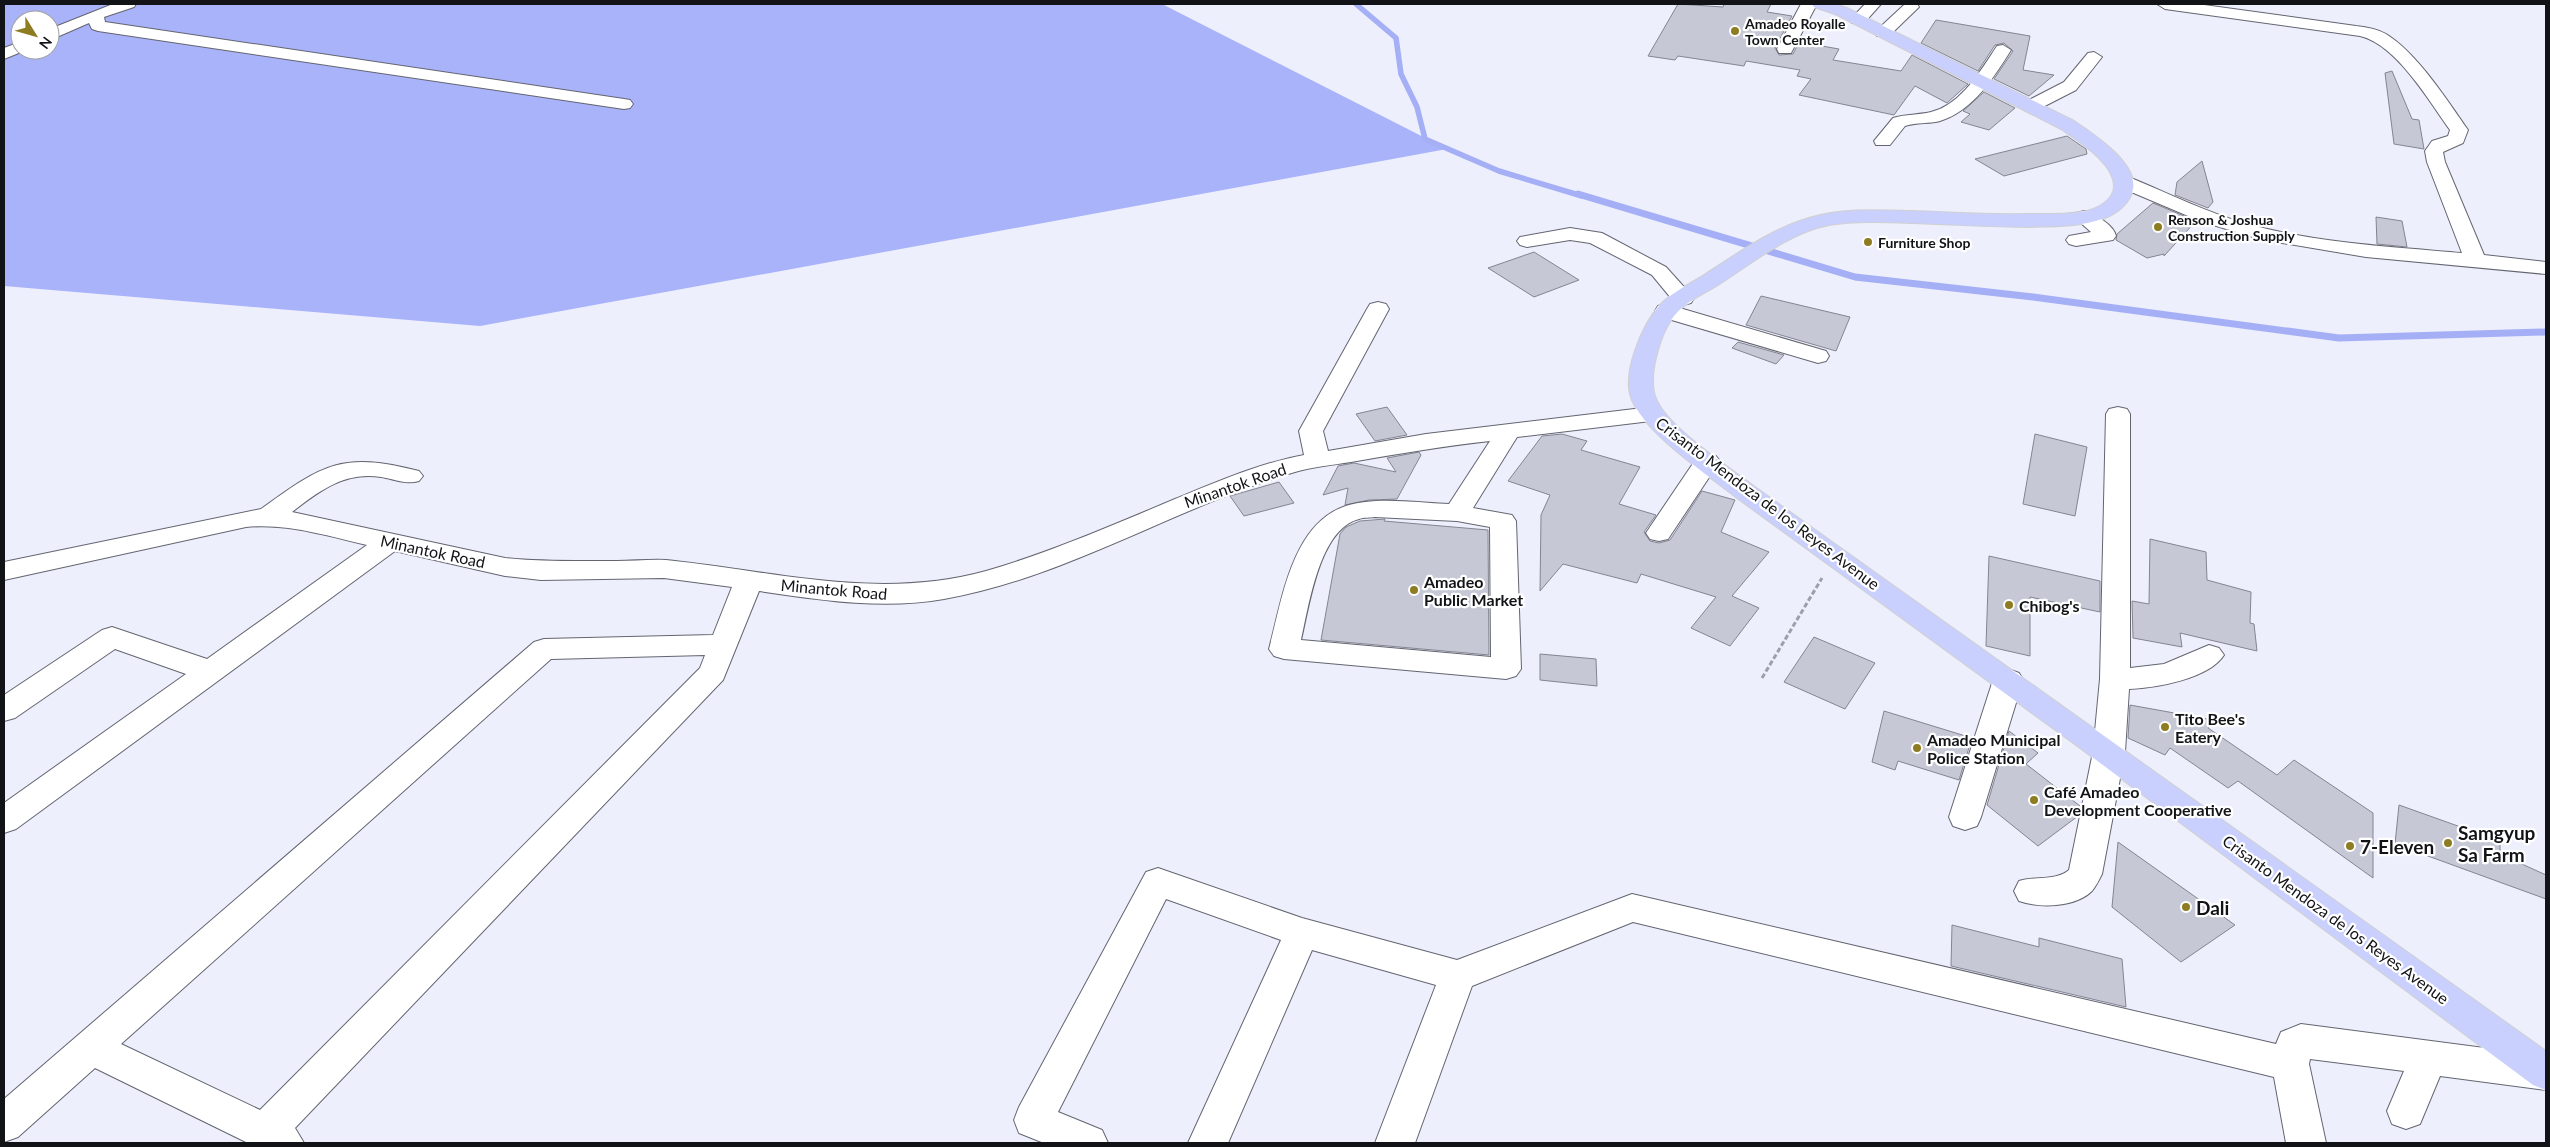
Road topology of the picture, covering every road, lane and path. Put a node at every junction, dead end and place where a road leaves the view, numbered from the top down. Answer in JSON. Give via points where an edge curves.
{"nodes":[{"id":1,"x":128,"y":4,"type":"edge"},
{"id":2,"x":1809,"y":4,"type":"edge"},
{"id":3,"x":1826,"y":4,"type":"edge"},
{"id":4,"x":1873,"y":4,"type":"edge"},
{"id":5,"x":2165,"y":4,"type":"edge"},
{"id":6,"x":2282,"y":4,"type":"edge"},
{"id":7,"x":1911,"y":7,"type":"dead end"},
{"id":8,"x":95,"y":15,"type":"junction"},
{"id":9,"x":1858,"y":20,"type":"junction"},
{"id":10,"x":2291,"y":22,"type":"junction"},
{"id":11,"x":1819,"y":23,"type":"dead end"},
{"id":12,"x":60,"y":31,"type":"edge"},
{"id":13,"x":1884,"y":33,"type":"junction"},
{"id":14,"x":1785,"y":50,"type":"dead end"},
{"id":15,"x":2003,"y":50,"type":"dead end"},
{"id":16,"x":2094,"y":57,"type":"dead end"},
{"id":17,"x":1982,"y":81,"type":"junction"},
{"id":18,"x":624,"y":104,"type":"dead end"},
{"id":19,"x":2031,"y":106,"type":"junction"},
{"id":20,"x":1884,"y":141,"type":"dead end"},
{"id":21,"x":2124,"y":182,"type":"junction"},
{"id":22,"x":2084,"y":217,"type":"junction"},
{"id":23,"x":2076,"y":240,"type":"dead end"},
{"id":24,"x":1527,"y":241,"type":"dead end"},
{"id":25,"x":2475,"y":260,"type":"junction"},
{"id":26,"x":2546,"y":268,"type":"edge"},
{"id":27,"x":1675,"y":305,"type":"junction"},
{"id":28,"x":1378,"y":309,"type":"dead end"},
{"id":29,"x":1818,"y":356,"type":"dead end"},
{"id":30,"x":1651,"y":414,"type":"junction"},
{"id":31,"x":2118,"y":414,"type":"dead end"},
{"id":32,"x":1509,"y":430,"type":"junction"},
{"id":33,"x":1318,"y":460,"type":"junction"},
{"id":34,"x":1707,"y":461,"type":"junction"},
{"id":35,"x":410,"y":476,"type":"dead end"},
{"id":36,"x":1458,"y":513,"type":"junction"},
{"id":37,"x":268,"y":517,"type":"junction"},
{"id":38,"x":1660,"y":533,"type":"dead end"},
{"id":39,"x":389,"y":542,"type":"junction"},
{"id":40,"x":1836,"y":556,"type":"junction"},
{"id":41,"x":4,"y":570,"type":"edge"},
{"id":42,"x":749,"y":580,"type":"junction"},
{"id":43,"x":723,"y":645,"type":"junction"},
{"id":44,"x":2209,"y":655,"type":"dead end"},
{"id":45,"x":210,"y":671,"type":"junction"},
{"id":46,"x":1762,"y":678,"type":"dead end"},
{"id":47,"x":2115,"y":679,"type":"junction"},
{"id":48,"x":2008,"y":680,"type":"junction"},
{"id":49,"x":4,"y":710,"type":"edge"},
{"id":50,"x":2109,"y":752,"type":"junction"},
{"id":51,"x":1965,"y":817,"type":"dead end"},
{"id":52,"x":4,"y":820,"type":"edge"},
{"id":53,"x":2031,"y":891,"type":"dead end"},
{"id":54,"x":1302,"y":933,"type":"junction"},
{"id":55,"x":1458,"y":976,"type":"junction"},
{"id":56,"x":91,"y":1048,"type":"junction"},
{"id":57,"x":2428,"y":1058,"type":"junction"},
{"id":58,"x":2290,"y":1064,"type":"junction"},
{"id":59,"x":2546,"y":1073,"type":"edge"},
{"id":60,"x":2406,"y":1111,"type":"dead end"},
{"id":61,"x":4,"y":1124,"type":"edge"},
{"id":62,"x":274,"y":1137,"type":"edge"},
{"id":63,"x":1088,"y":1143,"type":"edge"},
{"id":64,"x":1208,"y":1143,"type":"edge"},
{"id":65,"x":1395,"y":1143,"type":"edge"},
{"id":66,"x":2306,"y":1143,"type":"edge"}],
"edges":[{"from":1,"to":8,"type":"street"},
{"from":2,"to":14,"type":"street"},
{"from":3,"to":9,"type":"main road"},
{"from":3,"to":11,"type":"street"},
{"from":4,"to":9,"type":"street"},
{"from":5,"to":10,"type":"street","via":[[2237,20]]},
{"from":6,"to":10,"type":"street"},
{"from":7,"to":13,"type":"street"},
{"from":8,"to":12,"type":"street"},
{"from":8,"to":18,"type":"street","via":[[98,26]]},
{"from":9,"to":13,"type":"main road"},
{"from":10,"to":25,"type":"street","via":[[2380,37],[2402,57],[2454,123],[2459,130],[2456,139],[2439,145],[2434,151]]},
{"from":13,"to":17,"type":"main road"},
{"from":15,"to":17,"type":"street"},
{"from":16,"to":19,"type":"street","via":[[2070,86]]},
{"from":17,"to":19,"type":"main road"},
{"from":17,"to":20,"type":"street","via":[[1941,114],[1899,122]]},
{"from":19,"to":21,"type":"main road","via":[[2095,144],[2114,164]]},
{"from":21,"to":22,"type":"main road","via":[[2122,194],[2115,204]]},
{"from":21,"to":25,"type":"street","via":[[2210,217],[2258,232],[2382,251]]},
{"from":22,"to":23,"type":"street","via":[[2106,236]]},
{"from":22,"to":27,"type":"main road","via":[[2008,220],[1862,216],[1811,223],[1790,232]]},
{"from":24,"to":27,"type":"street","via":[[1570,234],[1595,237],[1659,271]]},
{"from":25,"to":26,"type":"street"},
{"from":27,"to":29,"type":"street"},
{"from":27,"to":30,"type":"main road","name":"Crisanto Mendoza de los Reyes Avenue","via":[[1652,340],[1644,369],[1643,393]]},
{"from":28,"to":33,"type":"street","via":[[1311,430]]},
{"from":30,"to":32,"type":"street","name":"Minantok Road"},
{"from":30,"to":34,"type":"main road","name":"Crisanto Mendoza de los Reyes Avenue"},
{"from":31,"to":47,"type":"street"},
{"from":32,"to":33,"type":"street","name":"Minantok Road"},
{"from":32,"to":36,"type":"street"},
{"from":33,"to":42,"type":"street","name":"Minantok Road","via":[[1291,465],[1226,487],[1083,547],[993,578],[944,590],[871,595]]},
{"from":34,"to":38,"type":"street"},
{"from":34,"to":40,"type":"main road","name":"Crisanto Mendoza de los Reyes Avenue"},
{"from":35,"to":37,"type":"street","via":[[370,468],[337,473],[316,483]]},
{"from":36,"to":36,"type":"street","via":[[1376,509],[1342,517],[1326,531],[1308,557],[1284,650],[1506,670],[1503,521]]},
{"from":37,"to":39,"type":"street","name":"Minantok Road"},
{"from":37,"to":41,"type":"street","name":"Minantok Road","via":[[224,523]]},
{"from":39,"to":42,"type":"street","name":"Minantok Road","via":[[541,572],[664,569]]},
{"from":39,"to":45,"type":"street"},
{"from":40,"to":46,"type":"path"},
{"from":40,"to":48,"type":"main road","name":"Crisanto Mendoza de los Reyes Avenue"},
{"from":42,"to":43,"type":"street"},
{"from":43,"to":56,"type":"street","via":[[544,649]]},
{"from":43,"to":62,"type":"street","via":[[713,673]]},
{"from":44,"to":47,"type":"street","via":[[2182,670],[2154,678]]},
{"from":45,"to":49,"type":"street","via":[[112,637]]},
{"from":45,"to":52,"type":"street"},
{"from":47,"to":50,"type":"street"},
{"from":48,"to":50,"type":"main road","name":"Crisanto Mendoza de los Reyes Avenue"},
{"from":48,"to":51,"type":"street"},
{"from":50,"to":53,"type":"street","via":[[2085,874],[2080,884],[2068,889]]},
{"from":50,"to":59,"type":"main road","name":"Crisanto Mendoza de los Reyes Avenue"},
{"from":54,"to":55,"type":"street"},
{"from":54,"to":63,"type":"street","via":[[1158,882],[1033,1120]]},
{"from":54,"to":64,"type":"street"},
{"from":55,"to":58,"type":"street","via":[[1632,908]]},
{"from":55,"to":65,"type":"street"},
{"from":56,"to":61,"type":"street"},
{"from":56,"to":62,"type":"street"},
{"from":57,"to":58,"type":"street","via":[[2301,1041],[2294,1044]]},
{"from":57,"to":59,"type":"street"},
{"from":57,"to":60,"type":"street"},
{"from":58,"to":66,"type":"street"}]}
